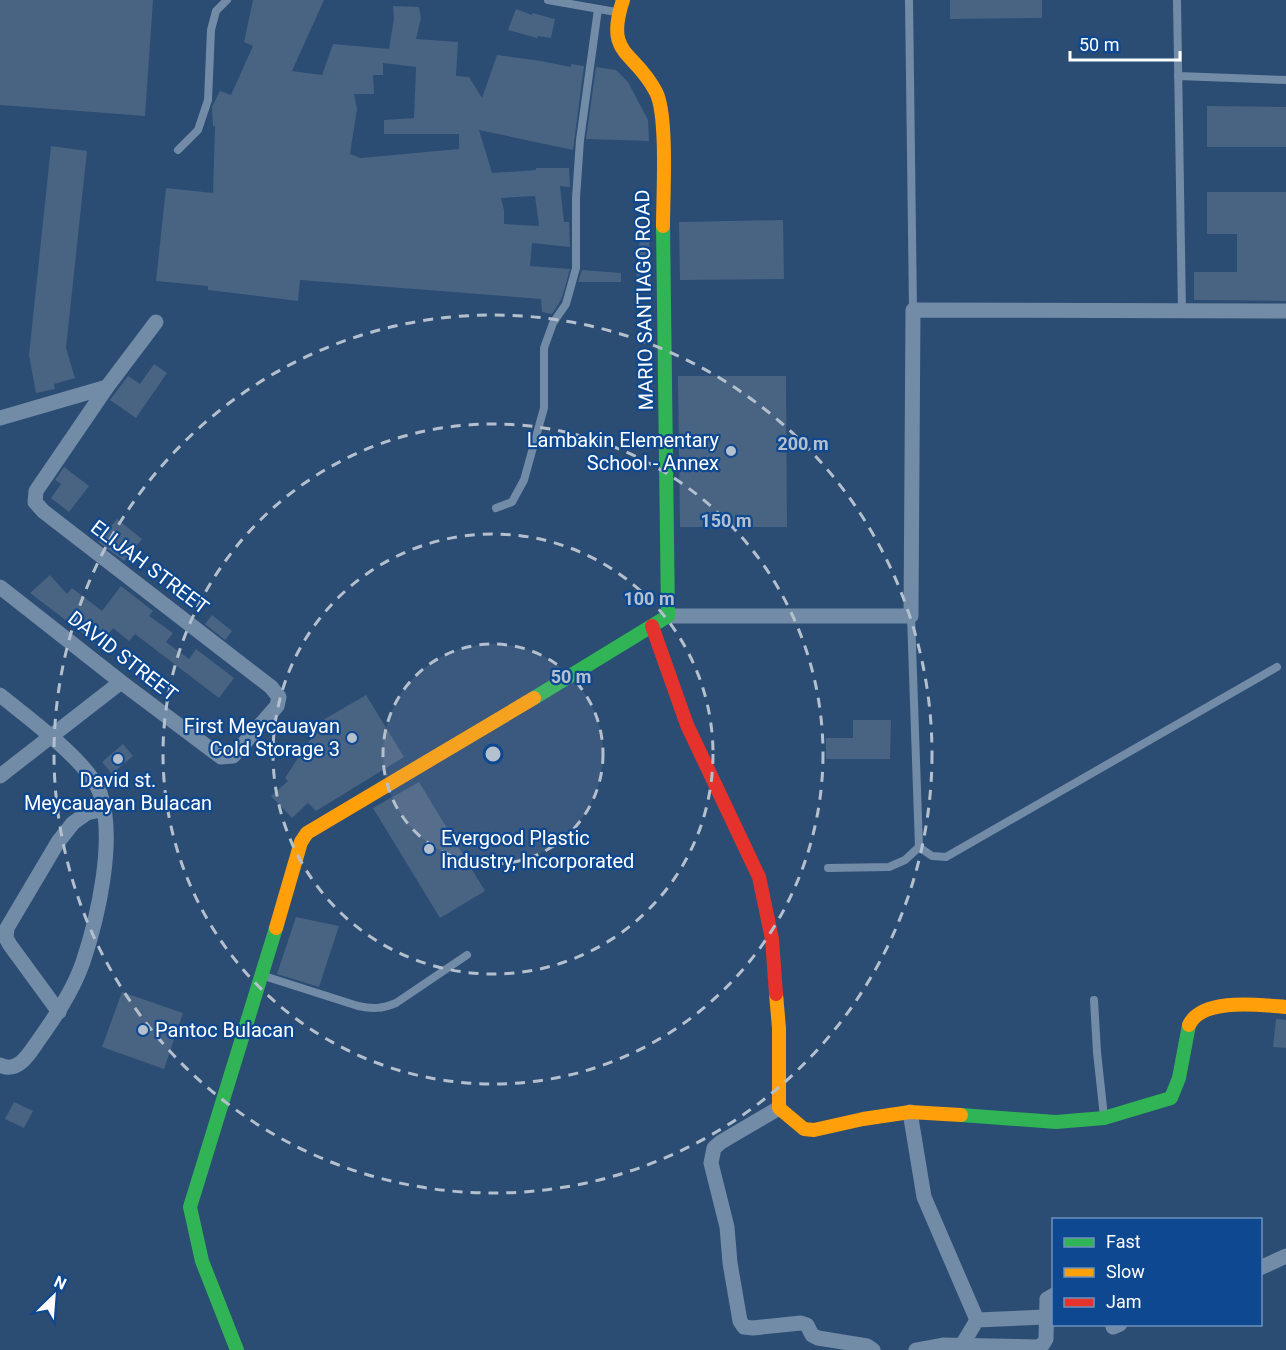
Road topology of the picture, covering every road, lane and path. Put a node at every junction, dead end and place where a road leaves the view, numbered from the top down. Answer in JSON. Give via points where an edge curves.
{"nodes":[{"id":1,"x":227,"y":0,"type":"edge"},
{"id":2,"x":548,"y":0,"type":"edge"},
{"id":3,"x":909,"y":0,"type":"edge"},
{"id":4,"x":1177,"y":0,"type":"edge"},
{"id":5,"x":620,"y":6,"type":"edge"},
{"id":6,"x":598,"y":9,"type":"junction"},
{"id":7,"x":1178,"y":76,"type":"junction"},
{"id":8,"x":1286,"y":80,"type":"edge"},
{"id":9,"x":178,"y":150,"type":"dead end"},
{"id":10,"x":913,"y":310,"type":"junction"},
{"id":11,"x":1286,"y":311,"type":"edge"},
{"id":12,"x":1182,"y":312,"type":"junction"},
{"id":13,"x":156,"y":322,"type":"dead end"},
{"id":14,"x":107,"y":387,"type":"junction"},
{"id":15,"x":0,"y":418,"type":"edge"},
{"id":16,"x":496,"y":508,"type":"dead end"},
{"id":17,"x":0,"y":586,"type":"edge"},
{"id":18,"x":668,"y":616,"type":"junction"},
{"id":19,"x":911,"y":616,"type":"junction"},
{"id":20,"x":652,"y":626,"type":"junction"},
{"id":21,"x":1277,"y":667,"type":"dead end"},
{"id":22,"x":121,"y":682,"type":"junction"},
{"id":23,"x":0,"y":695,"type":"edge"},
{"id":24,"x":52,"y":738,"type":"junction"},
{"id":25,"x":221,"y":757,"type":"joint"},
{"id":26,"x":0,"y":776,"type":"edge"},
{"id":27,"x":104,"y":809,"type":"junction"},
{"id":28,"x":919,"y":847,"type":"junction"},
{"id":29,"x":828,"y":868,"type":"dead end"},
{"id":30,"x":467,"y":955,"type":"dead end"},
{"id":31,"x":262,"y":975,"type":"junction"},
{"id":32,"x":1094,"y":999,"type":"dead end"},
{"id":33,"x":1286,"y":1007,"type":"edge"},
{"id":34,"x":58,"y":1012,"type":"junction"},
{"id":35,"x":2,"y":1066,"type":"edge"},
{"id":36,"x":779,"y":1108,"type":"junction"},
{"id":37,"x":910,"y":1112,"type":"junction"},
{"id":38,"x":1104,"y":1118,"type":"junction"},
{"id":39,"x":1286,"y":1256,"type":"edge"},
{"id":40,"x":1262,"y":1267,"type":"edge"},
{"id":41,"x":1052,"y":1296,"type":"edge"},
{"id":42,"x":1046,"y":1317,"type":"junction"},
{"id":43,"x":977,"y":1320,"type":"junction"},
{"id":44,"x":962,"y":1345,"type":"junction"},
{"id":45,"x":237,"y":1350,"type":"edge"},
{"id":46,"x":873,"y":1350,"type":"edge"},
{"id":47,"x":916,"y":1350,"type":"edge"}],
"edges":[{"from":1,"to":9,"type":"lane","via":[[216,11],[211,30],[208,100],[198,130]]},
{"from":2,"to":6,"type":"lane"},
{"from":3,"to":10,"type":"lane"},
{"from":4,"to":7,"type":"lane"},
{"from":5,"to":6,"type":"lane"},
{"from":5,"to":18,"type":"street","name":"MARIO SANTIAGO ROAD","via":[[614,28],[616,36],[656,93],[662,124]]},
{"from":6,"to":16,"type":"lane","via":[[580,140],[576,268],[566,304],[544,348],[544,408],[524,480],[512,502]]},
{"from":7,"to":8,"type":"lane"},
{"from":7,"to":12,"type":"lane"},
{"from":10,"to":12,"type":"street"},
{"from":10,"to":19,"type":"street"},
{"from":11,"to":12,"type":"street"},
{"from":13,"to":14,"type":"street","name":"ELIJAH STREET"},
{"from":14,"to":15,"type":"street"},
{"from":14,"to":25,"type":"street","name":"ELIJAH STREET","via":[[36,491],[35,502],[279,697],[277,706],[233,756]]},
{"from":17,"to":22,"type":"street","name":"DAVID STREET"},
{"from":18,"to":19,"type":"street"},
{"from":18,"to":20,"type":"street"},
{"from":19,"to":28,"type":"lane"},
{"from":20,"to":31,"type":"street","via":[[498,722],[307,833],[301,842]]},
{"from":20,"to":36,"type":"street","via":[[687,724],[759,877],[772,939],[779,1028]]},
{"from":21,"to":28,"type":"lane","via":[[946,857],[932,856]]},
{"from":22,"to":24,"type":"street"},
{"from":22,"to":25,"type":"street","name":"DAVID STREET"},
{"from":23,"to":24,"type":"street"},
{"from":24,"to":26,"type":"street"},
{"from":24,"to":27,"type":"street","via":[[92,775]]},
{"from":27,"to":34,"type":"street","via":[[105,860],[99,897],[82,964]]},
{"from":27,"to":34,"type":"street","via":[[87,813],[73,823],[7,928],[10,945]]},
{"from":28,"to":29,"type":"lane","via":[[905,860],[889,867]]},
{"from":30,"to":31,"type":"lane","via":[[384,1008],[358,1006]]},
{"from":31,"to":45,"type":"street","via":[[190,1207],[196,1240]]},
{"from":32,"to":38,"type":"lane"},
{"from":33,"to":38,"type":"street","via":[[1253,1005],[1213,1008],[1200,1013],[1188,1027],[1178,1082],[1171,1098]]},
{"from":34,"to":35,"type":"street","via":[[26,1058],[16,1066]]},
{"from":36,"to":37,"type":"street","via":[[804,1129],[814,1130]]},
{"from":36,"to":46,"type":"street","via":[[721,1142],[712,1154],[740,1321],[744,1327],[753,1328],[801,1323],[818,1338]]},
{"from":37,"to":38,"type":"street","via":[[1056,1122]]},
{"from":37,"to":43,"type":"street","via":[[924,1197]]},
{"from":39,"to":40,"type":"street"},
{"from":41,"to":42,"type":"street","via":[[1047,1299]]},
{"from":42,"to":43,"type":"street"},
{"from":42,"to":44,"type":"street","via":[[1046,1339],[1038,1347]]},
{"from":43,"to":44,"type":"street"},
{"from":44,"to":47,"type":"street","via":[[943,1344]]}]}
